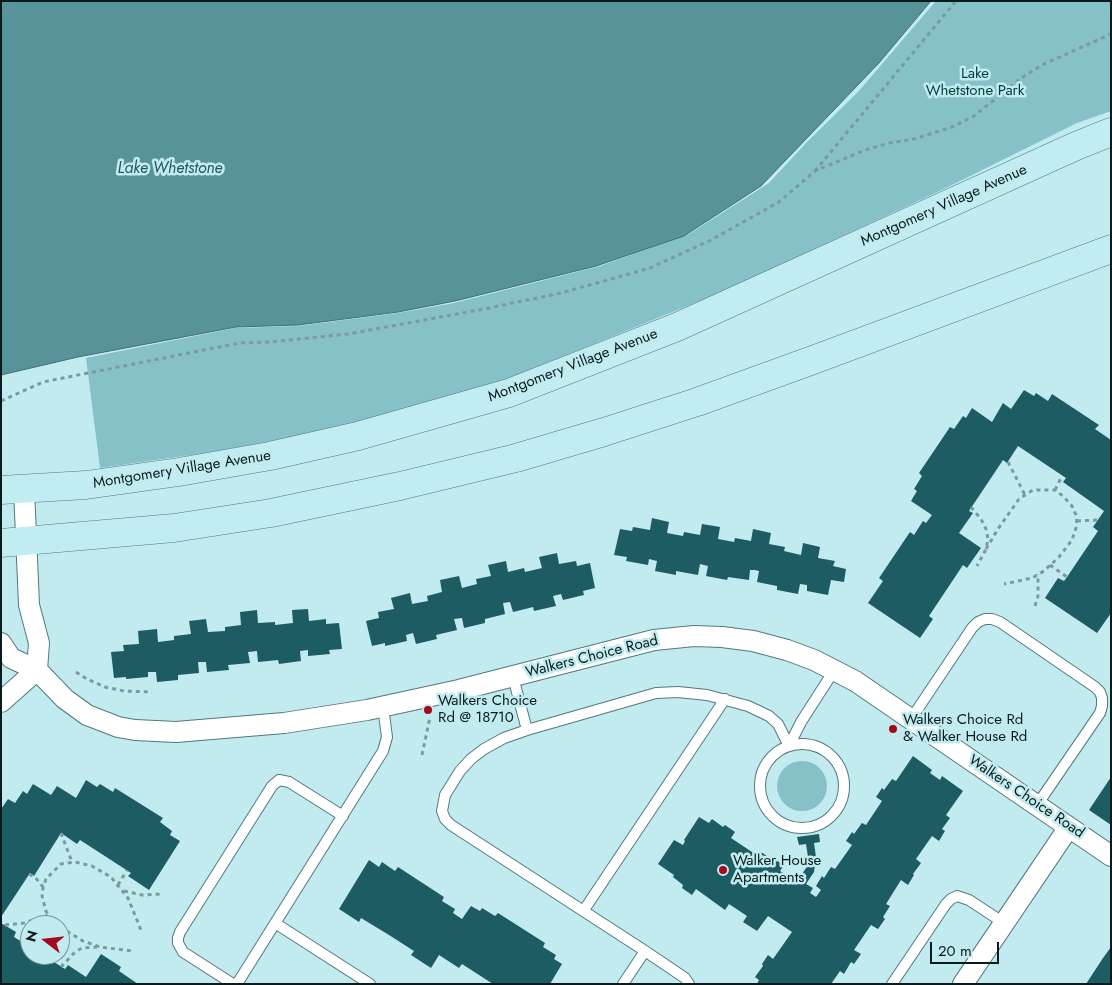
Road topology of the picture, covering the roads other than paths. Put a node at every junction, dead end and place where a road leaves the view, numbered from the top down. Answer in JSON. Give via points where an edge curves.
{"nodes":[{"id":1,"x":1111,"y":132,"type":"edge"},
{"id":2,"x":1111,"y":249,"type":"edge"},
{"id":3,"x":13,"y":490,"type":"edge"},
{"id":4,"x":14,"y":542,"type":"edge"},
{"id":5,"x":1,"y":642,"type":"edge"},
{"id":6,"x":835,"y":669,"type":"junction"},
{"id":7,"x":37,"y":670,"type":"junction"},
{"id":8,"x":513,"y":677,"type":"junction"},
{"id":9,"x":724,"y":699,"type":"junction"},
{"id":10,"x":1,"y":702,"type":"edge"},
{"id":11,"x":382,"y":707,"type":"junction"},
{"id":12,"x":911,"y":719,"type":"junction"},
{"id":13,"x":527,"y":730,"type":"junction"},
{"id":14,"x":789,"y":746,"type":"junction"},
{"id":15,"x":1036,"y":805,"type":"junction"},
{"id":16,"x":343,"y":816,"type":"junction"},
{"id":17,"x":1070,"y":827,"type":"junction"},
{"id":18,"x":1111,"y":856,"type":"edge"},
{"id":19,"x":584,"y":910,"type":"junction"},
{"id":20,"x":275,"y":923,"type":"junction"},
{"id":21,"x":1004,"y":923,"type":"junction"},
{"id":22,"x":645,"y":951,"type":"junction"},
{"id":23,"x":235,"y":984,"type":"edge"},
{"id":24,"x":370,"y":984,"type":"edge"},
{"id":25,"x":623,"y":984,"type":"edge"},
{"id":26,"x":689,"y":984,"type":"edge"},
{"id":27,"x":892,"y":984,"type":"edge"},
{"id":28,"x":963,"y":984,"type":"edge"}],
"edges":[{"from":1,"to":3,"type":"main road","name":"Montgomery Village Avenue","via":[[677,327],[509,393],[358,436],[270,456],[96,484]]},
{"from":2,"to":4,"type":"main road","via":[[697,402],[516,458],[271,513],[174,528]]},
{"from":3,"to":4,"type":"street"},
{"from":4,"to":7,"type":"street","via":[[39,643]]},
{"from":5,"to":7,"type":"street","name":"Walkers Choice Road","via":[[11,658]]},
{"from":6,"to":8,"type":"street","name":"Walkers Choice Road","via":[[753,641],[694,636],[654,640]]},
{"from":6,"to":12,"type":"street","name":"Walkers Choice Road"},
{"from":6,"to":14,"type":"lane","via":[[800,722]]},
{"from":7,"to":10,"type":"street"},
{"from":7,"to":11,"type":"street","name":"Walkers Choice Road","via":[[78,709],[107,724],[136,730],[176,732],[284,723]]},
{"from":8,"to":11,"type":"street","name":"Walkers Choice Road"},
{"from":8,"to":13,"type":"lane"},
{"from":9,"to":13,"type":"lane","via":[[690,692],[656,693]]},
{"from":9,"to":14,"type":"lane","via":[[748,706],[774,720]]},
{"from":9,"to":19,"type":"lane"},
{"from":11,"to":16,"type":"lane","via":[[387,733],[384,748]]},
{"from":12,"to":15,"type":"street","name":"Walkers Choice Road"},
{"from":12,"to":15,"type":"lane","via":[[972,628],[985,619],[1000,622],[1100,692],[1100,713]]},
{"from":13,"to":19,"type":"lane","via":[[494,743],[471,759],[445,795],[443,815],[451,825]]},
{"from":14,"to":14,"type":"lane","via":[[772,756],[762,773],[760,792],[768,810],[782,823],[812,827],[832,816],[838,807],[843,796],[842,774],[838,764],[822,749],[811,745]]},
{"from":15,"to":17,"type":"street","name":"Walkers Choice Road"},
{"from":16,"to":20,"type":"lane"},
{"from":16,"to":23,"type":"lane","via":[[289,782],[280,780],[272,786],[178,938],[183,952]]},
{"from":17,"to":18,"type":"street","name":"Walkers Choice Road"},
{"from":17,"to":21,"type":"street"},
{"from":19,"to":22,"type":"lane"},
{"from":20,"to":23,"type":"lane"},
{"from":20,"to":24,"type":"lane"},
{"from":21,"to":27,"type":"lane","via":[[969,900],[957,896],[951,899]]},
{"from":21,"to":28,"type":"street"},
{"from":22,"to":25,"type":"lane"},
{"from":22,"to":26,"type":"lane"}]}
